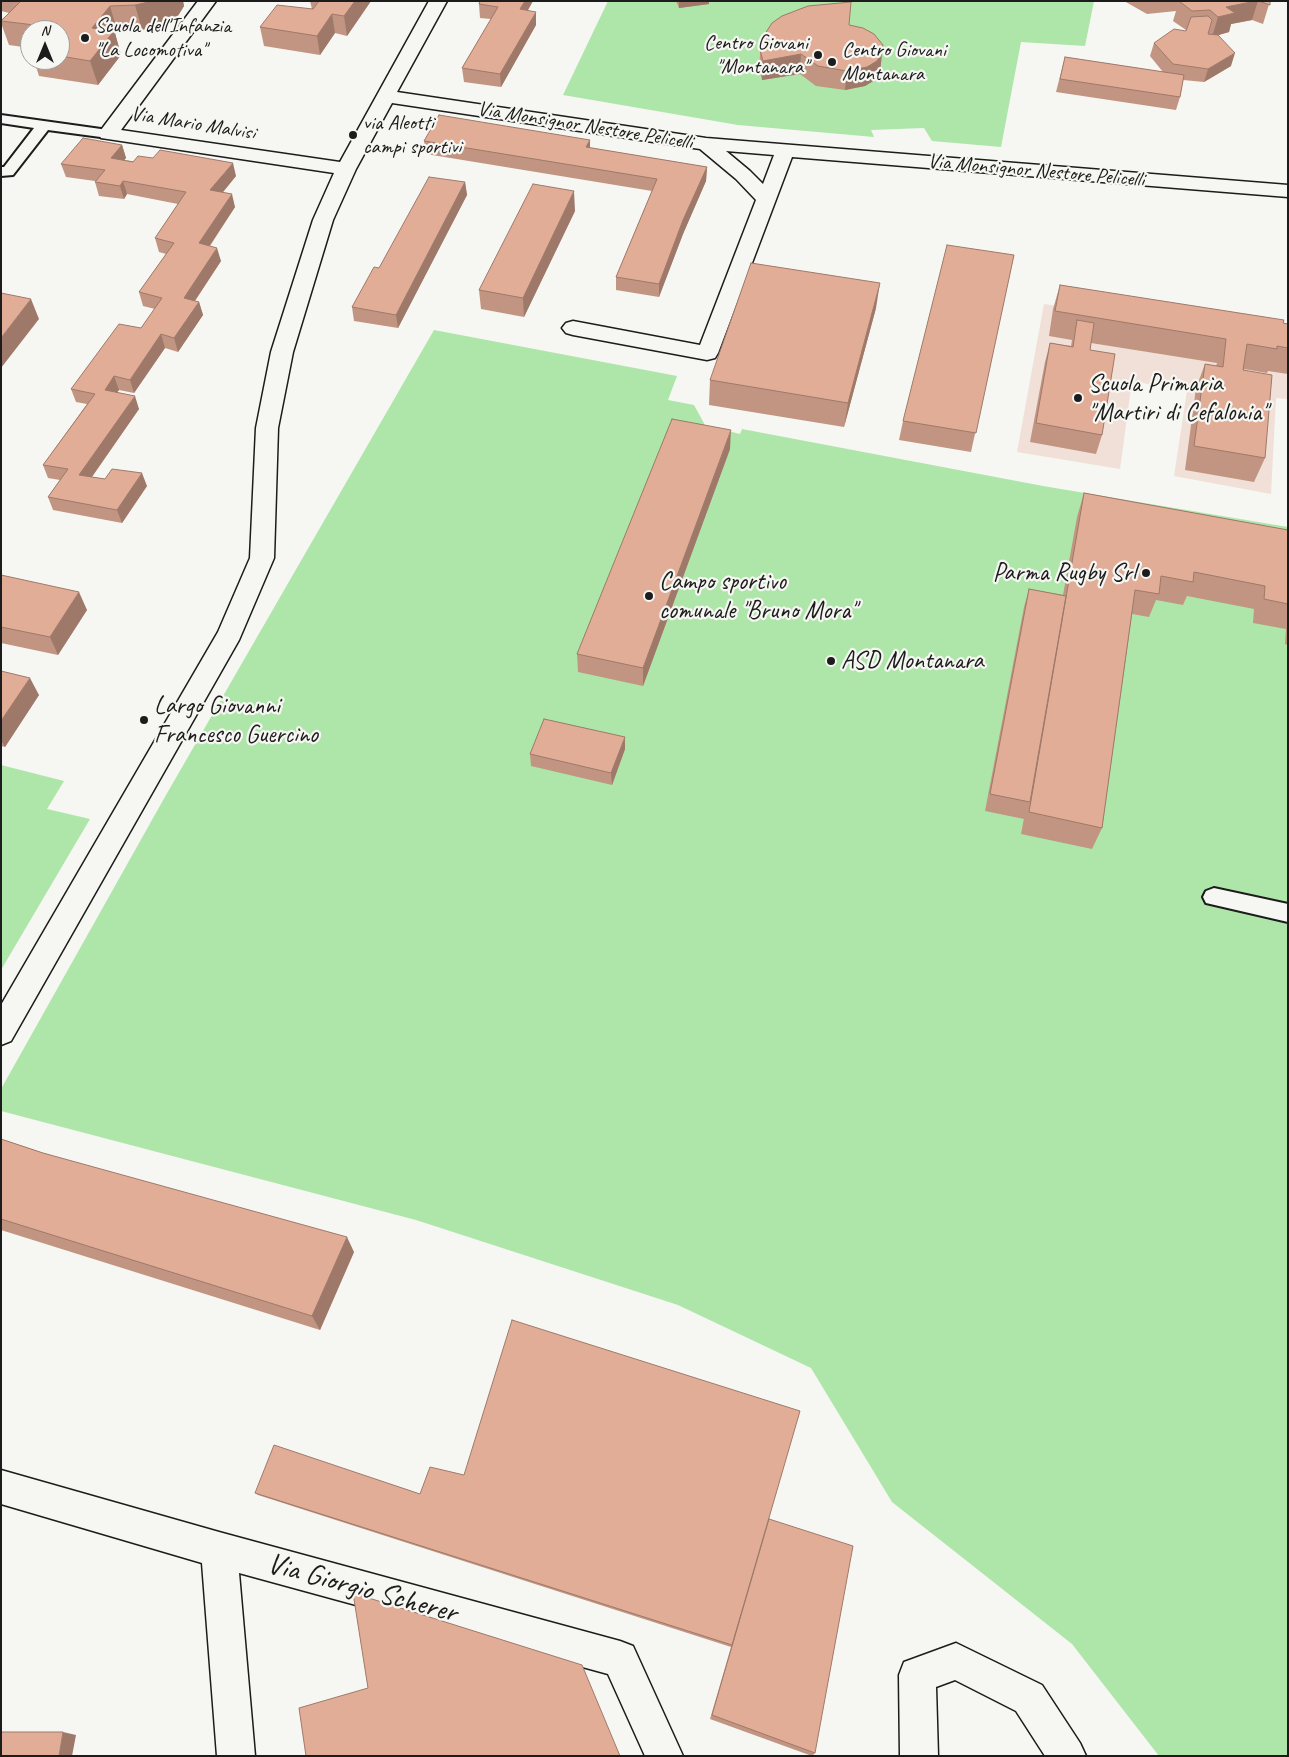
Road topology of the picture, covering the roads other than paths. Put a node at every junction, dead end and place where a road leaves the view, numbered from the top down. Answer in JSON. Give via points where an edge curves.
{"nodes":[{"id":1,"x":207,"y":1,"type":"edge"},
{"id":2,"x":438,"y":1,"type":"edge"},
{"id":3,"x":385,"y":96,"type":"junction"},
{"id":4,"x":1,"y":120,"type":"edge"},
{"id":5,"x":43,"y":126,"type":"dead end"},
{"id":6,"x":108,"y":134,"type":"junction"},
{"id":7,"x":706,"y":144,"type":"junction"},
{"id":8,"x":785,"y":151,"type":"junction"},
{"id":9,"x":346,"y":169,"type":"junction"},
{"id":10,"x":1,"y":171,"type":"edge"},
{"id":11,"x":1288,"y":191,"type":"edge"},
{"id":12,"x":767,"y":199,"type":"junction"},
{"id":13,"x":573,"y":328,"type":"dead end"},
{"id":14,"x":1214,"y":898,"type":"dead end"},
{"id":15,"x":1288,"y":913,"type":"edge"},
{"id":16,"x":1,"y":1032,"type":"edge"},
{"id":17,"x":1,"y":1487,"type":"edge"},
{"id":18,"x":219,"y":1550,"type":"junction"},
{"id":19,"x":236,"y":1756,"type":"edge"},
{"id":20,"x":664,"y":1756,"type":"edge"},
{"id":21,"x":919,"y":1756,"type":"edge"},
{"id":22,"x":1067,"y":1756,"type":"edge"}],
"edges":[{"from":1,"to":6,"type":"street","name":"Via Mario Malvisi"},
{"from":2,"to":3,"type":"street"},
{"from":3,"to":7,"type":"street","name":"Via Monsignor Nestore Pelicelli"},
{"from":3,"to":9,"type":"street"},
{"from":4,"to":6,"type":"lane"},
{"from":5,"to":10,"type":"lane","via":[[8,172]]},
{"from":6,"to":9,"type":"street","name":"Via Mario Malvisi"},
{"from":7,"to":8,"type":"street","name":"Via Monsignor Nestore Pelicelli"},
{"from":7,"to":12,"type":"street"},
{"from":8,"to":11,"type":"street","name":"Via Monsignor Nestore Pelicelli"},
{"from":8,"to":12,"type":"street"},
{"from":9,"to":16,"type":"street","via":[[323,220],[282,352],[267,428],[262,558],[230,633]]},
{"from":12,"to":13,"type":"street","via":[[708,353]]},
{"from":14,"to":15,"type":"lane"},
{"from":17,"to":18,"type":"street","name":"Via Giorgio Scherer"},
{"from":18,"to":19,"type":"street"},
{"from":18,"to":20,"type":"street","name":"Via Giorgio Scherer","via":[[620,1659]]},
{"from":21,"to":22,"type":"street","via":[[917,1675],[956,1661],[1029,1698]]}]}
